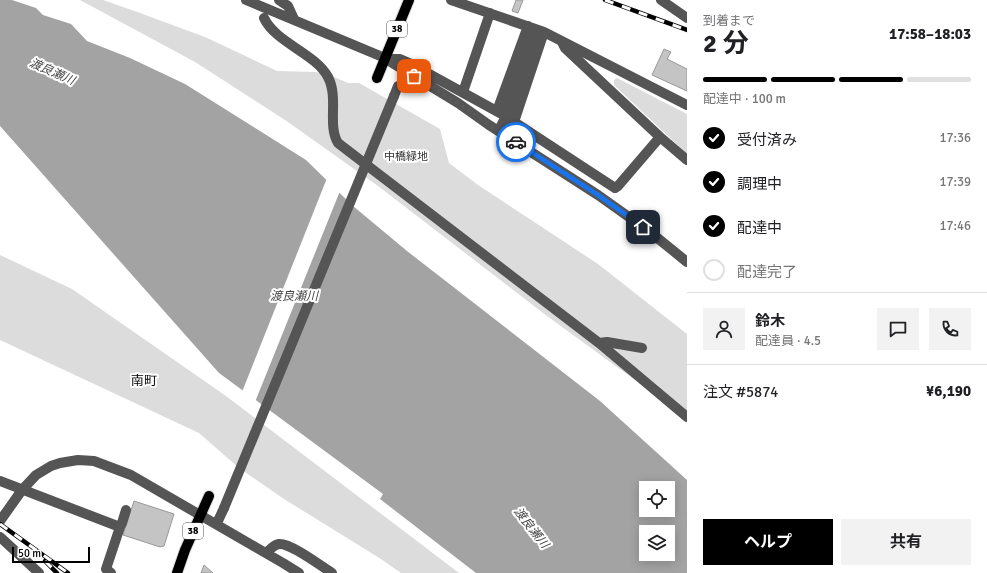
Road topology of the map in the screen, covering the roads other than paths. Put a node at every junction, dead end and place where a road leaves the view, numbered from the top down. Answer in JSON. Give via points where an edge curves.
{"nodes":[{"id":1,"x":246,"y":0,"type":"edge"},
{"id":2,"x":280,"y":0,"type":"edge"},
{"id":3,"x":409,"y":0,"type":"edge"},
{"id":4,"x":450,"y":0,"type":"edge"},
{"id":5,"x":662,"y":0,"type":"edge"},
{"id":6,"x":490,"y":14,"type":"junction"},
{"id":7,"x":264,"y":18,"type":"dead end"},
{"id":8,"x":687,"y":18,"type":"edge"},
{"id":9,"x":294,"y":19,"type":"junction"},
{"id":10,"x":536,"y":30,"type":"junction"},
{"id":11,"x":562,"y":41,"type":"junction"},
{"id":12,"x":385,"y":58,"type":"junction"},
{"id":13,"x":611,"y":65,"type":"junction"},
{"id":14,"x":377,"y":78,"type":"dead end"},
{"id":15,"x":601,"y":81,"type":"junction"},
{"id":16,"x":398,"y":86,"type":"dead end"},
{"id":17,"x":463,"y":92,"type":"junction"},
{"id":18,"x":687,"y":105,"type":"edge"},
{"id":19,"x":499,"y":130,"type":"junction"},
{"id":20,"x":660,"y":137,"type":"junction"},
{"id":21,"x":687,"y":160,"type":"edge"},
{"id":22,"x":687,"y":262,"type":"edge"},
{"id":23,"x":599,"y":343,"type":"junction"},
{"id":24,"x":642,"y":348,"type":"dead end"},
{"id":25,"x":687,"y":417,"type":"edge"},
{"id":26,"x":0,"y":481,"type":"edge"},
{"id":27,"x":22,"y":490,"type":"junction"},
{"id":28,"x":209,"y":496,"type":"dead end"},
{"id":29,"x":126,"y":510,"type":"dead end"},
{"id":30,"x":200,"y":516,"type":"junction"},
{"id":31,"x":218,"y":521,"type":"dead end"},
{"id":32,"x":0,"y":522,"type":"edge"},
{"id":33,"x":120,"y":527,"type":"junction"},
{"id":34,"x":0,"y":537,"type":"edge"},
{"id":35,"x":266,"y":553,"type":"junction"},
{"id":36,"x":39,"y":573,"type":"edge"},
{"id":37,"x":111,"y":573,"type":"edge"},
{"id":38,"x":177,"y":573,"type":"edge"},
{"id":39,"x":299,"y":573,"type":"edge"},
{"id":40,"x":332,"y":573,"type":"edge"}],
"edges":[{"from":1,"to":9,"type":"street"},
{"from":2,"to":9,"type":"street","via":[[288,6]]},
{"from":3,"to":12,"type":"main road","number":"38"},
{"from":4,"to":6,"type":"street"},
{"from":5,"to":8,"type":"street"},
{"from":6,"to":10,"type":"street"},
{"from":6,"to":17,"type":"street"},
{"from":7,"to":23,"type":"street","via":[[274,31],[318,65],[328,78],[332,87],[334,132],[338,143]]},
{"from":9,"to":12,"type":"street"},
{"from":10,"to":11,"type":"street"},
{"from":10,"to":17,"type":"street","via":[[499,112]]},
{"from":10,"to":19,"type":"street"},
{"from":10,"to":20,"type":"street","via":[[512,121],[615,188]]},
{"from":11,"to":13,"type":"street"},
{"from":11,"to":15,"type":"street","via":[[565,48]]},
{"from":12,"to":14,"type":"main road","number":"38"},
{"from":12,"to":17,"type":"street","via":[[400,59]]},
{"from":12,"to":19,"type":"street"},
{"from":13,"to":15,"type":"street","via":[[604,72]]},
{"from":13,"to":18,"type":"street"},
{"from":15,"to":20,"type":"street"},
{"from":16,"to":31,"type":"street","bridge":true},
{"from":19,"to":22,"type":"street","via":[[598,195]]},
{"from":20,"to":21,"type":"street"},
{"from":23,"to":24,"type":"street"},
{"from":23,"to":25,"type":"street"},
{"from":26,"to":27,"type":"street"},
{"from":27,"to":30,"type":"street","via":[[36,474],[51,466],[68,461],[94,461],[131,475]]},
{"from":27,"to":32,"type":"street"},
{"from":27,"to":33,"type":"street"},
{"from":28,"to":30,"type":"main road","number":"38"},
{"from":29,"to":33,"type":"street"},
{"from":30,"to":35,"type":"street"},
{"from":30,"to":38,"type":"main road","number":"38","via":[[184,550]]},
{"from":33,"to":37,"type":"street","via":[[106,569]]},
{"from":34,"to":36,"type":"street"},
{"from":35,"to":39,"type":"street"},
{"from":35,"to":40,"type":"street","via":[[278,544],[288,546]]}]}
